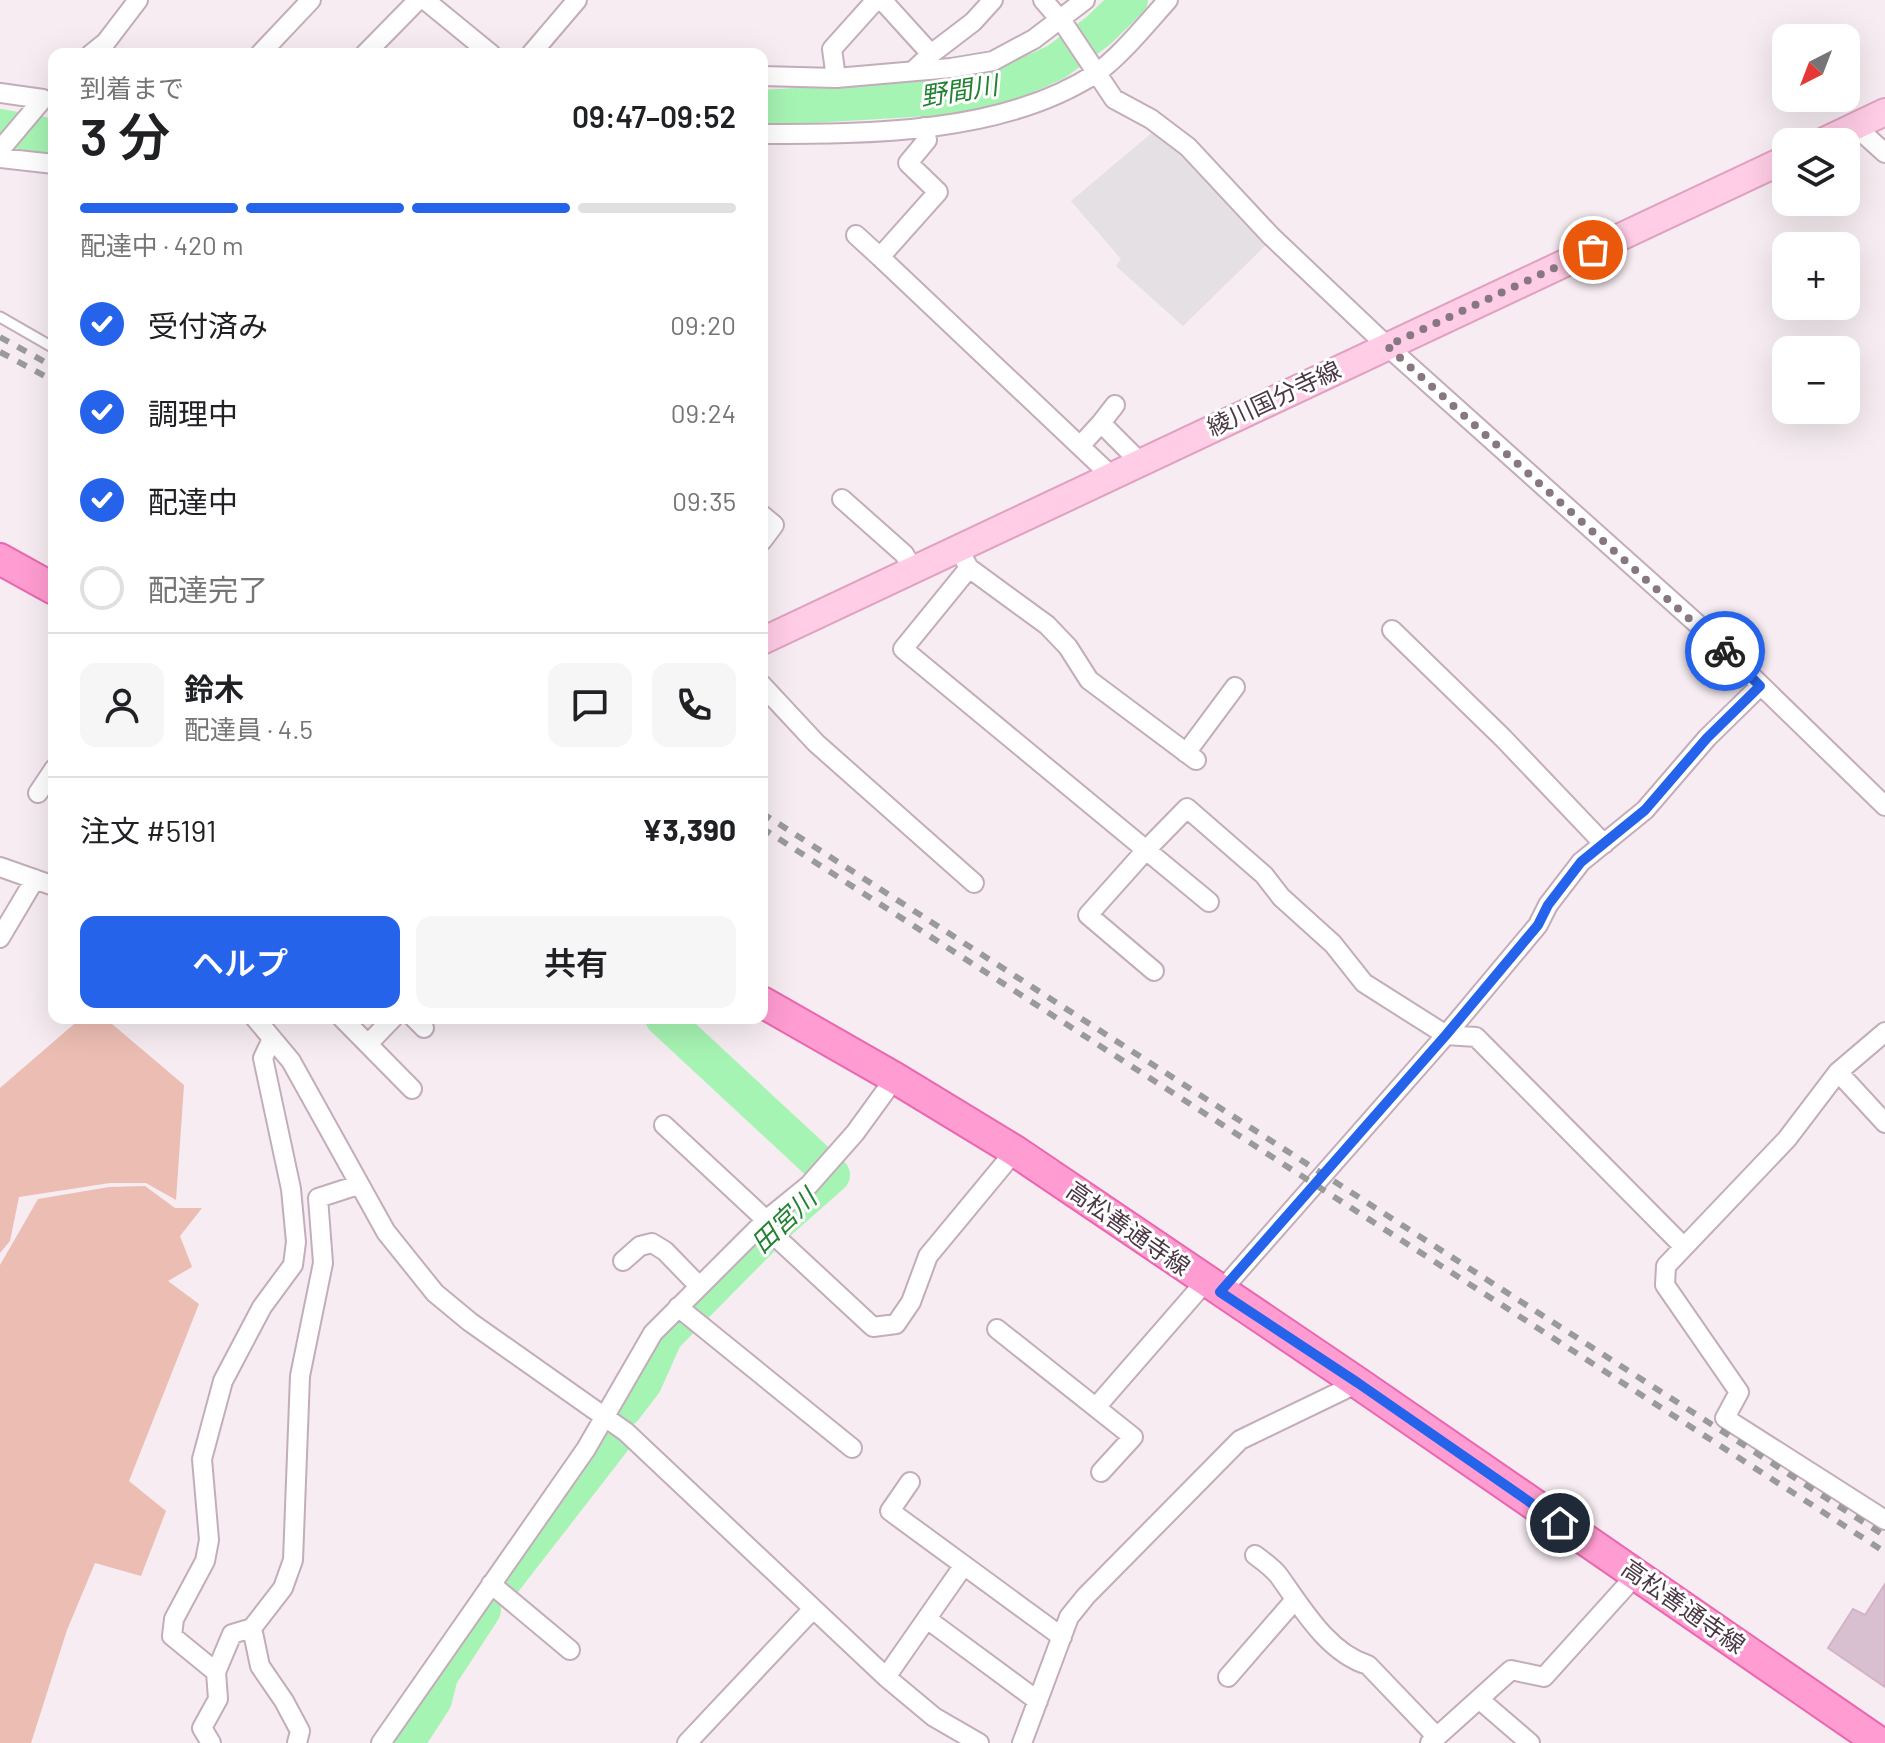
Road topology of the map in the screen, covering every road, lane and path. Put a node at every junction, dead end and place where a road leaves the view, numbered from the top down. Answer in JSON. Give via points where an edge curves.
{"nodes":[{"id":1,"x":138,"y":0,"type":"edge"},
{"id":2,"x":311,"y":0,"type":"edge"},
{"id":3,"x":418,"y":0,"type":"edge"},
{"id":4,"x":425,"y":0,"type":"edge"},
{"id":5,"x":577,"y":0,"type":"edge"},
{"id":6,"x":876,"y":0,"type":"edge"},
{"id":7,"x":882,"y":0,"type":"edge"},
{"id":8,"x":993,"y":0,"type":"edge"},
{"id":9,"x":1043,"y":0,"type":"edge"},
{"id":10,"x":1085,"y":0,"type":"edge"},
{"id":11,"x":1168,"y":0,"type":"edge"},
{"id":12,"x":1062,"y":22,"type":"junction"},
{"id":13,"x":98,"y":48,"type":"edge"},
{"id":14,"x":266,"y":48,"type":"edge"},
{"id":15,"x":371,"y":48,"type":"edge"},
{"id":16,"x":484,"y":48,"type":"edge"},
{"id":17,"x":536,"y":48,"type":"edge"},
{"id":18,"x":931,"y":54,"type":"junction"},
{"id":19,"x":1094,"y":70,"type":"junction"},
{"id":20,"x":913,"y":71,"type":"junction"},
{"id":21,"x":768,"y":76,"type":"edge"},
{"id":22,"x":836,"y":78,"type":"junction"},
{"id":23,"x":0,"y":93,"type":"edge"},
{"id":24,"x":47,"y":99,"type":"edge"},
{"id":25,"x":1885,"y":112,"type":"edge"},
{"id":26,"x":1855,"y":126,"type":"junction"},
{"id":27,"x":924,"y":127,"type":"junction"},
{"id":28,"x":1851,"y":128,"type":"edge"},
{"id":29,"x":768,"y":134,"type":"edge"},
{"id":30,"x":0,"y":150,"type":"edge"},
{"id":31,"x":1885,"y":153,"type":"edge"},
{"id":32,"x":0,"y":158,"type":"edge"},
{"id":33,"x":48,"y":163,"type":"edge"},
{"id":34,"x":1772,"y":166,"type":"edge"},
{"id":35,"x":856,"y":235,"type":"dead end"},
{"id":36,"x":880,"y":257,"type":"junction"},
{"id":37,"x":0,"y":317,"type":"edge"},
{"id":38,"x":48,"y":345,"type":"edge"},
{"id":39,"x":1387,"y":346,"type":"junction"},
{"id":40,"x":1115,"y":405,"type":"dead end"},
{"id":41,"x":1101,"y":423,"type":"junction"},
{"id":42,"x":1080,"y":446,"type":"junction"},
{"id":43,"x":1140,"y":462,"type":"junction"},
{"id":44,"x":1109,"y":477,"type":"junction"},
{"id":45,"x":842,"y":499,"type":"dead end"},
{"id":46,"x":964,"y":558,"type":"junction"},
{"id":47,"x":0,"y":559,"type":"edge"},
{"id":48,"x":913,"y":569,"type":"junction"},
{"id":49,"x":48,"y":586,"type":"edge"},
{"id":50,"x":1392,"y":630,"type":"dead end"},
{"id":51,"x":768,"y":638,"type":"edge"},
{"id":52,"x":1760,"y":686,"type":"junction"},
{"id":53,"x":1235,"y":687,"type":"dead end"},
{"id":54,"x":768,"y":691,"type":"edge"},
{"id":55,"x":48,"y":778,"type":"edge"},
{"id":56,"x":38,"y":793,"type":"dead end"},
{"id":57,"x":1885,"y":806,"type":"edge"},
{"id":58,"x":1604,"y":844,"type":"junction"},
{"id":59,"x":1146,"y":850,"type":"junction"},
{"id":60,"x":0,"y":867,"type":"edge"},
{"id":61,"x":35,"y":879,"type":"junction"},
{"id":62,"x":974,"y":883,"type":"dead end"},
{"id":63,"x":48,"y":884,"type":"edge"},
{"id":64,"x":1209,"y":902,"type":"dead end"},
{"id":65,"x":0,"y":938,"type":"edge"},
{"id":66,"x":1154,"y":971,"type":"dead end"},
{"id":67,"x":768,"y":1005,"type":"edge"},
{"id":68,"x":260,"y":1024,"type":"edge"},
{"id":69,"x":348,"y":1024,"type":"edge"},
{"id":70,"x":387,"y":1024,"type":"edge"},
{"id":71,"x":1884,"y":1033,"type":"edge"},
{"id":72,"x":1446,"y":1035,"type":"junction"},
{"id":73,"x":272,"y":1039,"type":"junction"},
{"id":74,"x":368,"y":1044,"type":"junction"},
{"id":75,"x":1838,"y":1072,"type":"junction"},
{"id":76,"x":895,"y":1078,"type":"junction"},
{"id":77,"x":412,"y":1089,"type":"dead end"},
{"id":78,"x":1885,"y":1123,"type":"edge"},
{"id":79,"x":664,"y":1125,"type":"dead end"},
{"id":80,"x":1015,"y":1151,"type":"junction"},
{"id":81,"x":358,"y":1185,"type":"junction"},
{"id":82,"x":767,"y":1227,"type":"junction"},
{"id":83,"x":1684,"y":1247,"type":"junction"},
{"id":84,"x":623,"y":1261,"type":"dead end"},
{"id":85,"x":699,"y":1286,"type":"junction"},
{"id":86,"x":1212,"y":1287,"type":"junction"},
{"id":87,"x":678,"y":1307,"type":"junction"},
{"id":88,"x":997,"y":1329,"type":"dead end"},
{"id":89,"x":1358,"y":1383,"type":"junction"},
{"id":90,"x":1097,"y":1406,"type":"junction"},
{"id":91,"x":606,"y":1416,"type":"junction"},
{"id":92,"x":852,"y":1448,"type":"dead end"},
{"id":93,"x":1101,"y":1472,"type":"dead end"},
{"id":94,"x":910,"y":1482,"type":"dead end"},
{"id":95,"x":1885,"y":1520,"type":"edge"},
{"id":96,"x":1255,"y":1555,"type":"dead end"},
{"id":97,"x":964,"y":1565,"type":"junction"},
{"id":98,"x":1636,"y":1575,"type":"junction"},
{"id":99,"x":491,"y":1584,"type":"junction"},
{"id":100,"x":1294,"y":1601,"type":"junction"},
{"id":101,"x":812,"y":1610,"type":"junction"},
{"id":102,"x":927,"y":1619,"type":"junction"},
{"id":103,"x":252,"y":1628,"type":"junction"},
{"id":104,"x":1062,"y":1637,"type":"junction"},
{"id":105,"x":570,"y":1650,"type":"dead end"},
{"id":106,"x":1356,"y":1661,"type":"junction"},
{"id":107,"x":216,"y":1672,"type":"junction"},
{"id":108,"x":1343,"y":1676,"type":"dead end"},
{"id":109,"x":886,"y":1677,"type":"junction"},
{"id":110,"x":1228,"y":1677,"type":"dead end"},
{"id":111,"x":1480,"y":1700,"type":"junction"},
{"id":112,"x":1038,"y":1701,"type":"junction"},
{"id":113,"x":202,"y":1738,"type":"edge"},
{"id":114,"x":1433,"y":1740,"type":"edge"},
{"id":115,"x":297,"y":1743,"type":"edge"},
{"id":116,"x":381,"y":1743,"type":"edge"},
{"id":117,"x":687,"y":1743,"type":"edge"},
{"id":118,"x":979,"y":1743,"type":"edge"},
{"id":119,"x":1022,"y":1743,"type":"edge"},
{"id":120,"x":1530,"y":1743,"type":"edge"},
{"id":121,"x":1880,"y":1743,"type":"edge"}],
"edges":[{"from":1,"to":13,"type":"street"},
{"from":2,"to":14,"type":"street"},
{"from":3,"to":15,"type":"street"},
{"from":4,"to":16,"type":"street"},
{"from":5,"to":17,"type":"street"},
{"from":6,"to":22,"type":"street","via":[[832,49]]},
{"from":7,"to":18,"type":"street"},
{"from":8,"to":18,"type":"street"},
{"from":9,"to":12,"type":"street"},
{"from":10,"to":12,"type":"street"},
{"from":11,"to":19,"type":"street"},
{"from":12,"to":19,"type":"street"},
{"from":12,"to":20,"type":"street","via":[[993,61]]},
{"from":18,"to":20,"type":"street"},
{"from":19,"to":27,"type":"street","via":[[1031,106]]},
{"from":19,"to":39,"type":"street","via":[[1114,99],[1188,147],[1271,236]]},
{"from":20,"to":22,"type":"street"},
{"from":21,"to":22,"type":"street"},
{"from":23,"to":24,"type":"street"},
{"from":24,"to":30,"type":"street"},
{"from":25,"to":26,"type":"main road"},
{"from":26,"to":28,"type":"main road"},
{"from":26,"to":31,"type":"street"},
{"from":27,"to":29,"type":"street"},
{"from":27,"to":36,"type":"street","via":[[927,140],[908,163],[938,192]]},
{"from":32,"to":33,"type":"street"},
{"from":34,"to":39,"type":"main road","name":"綾川国分寺線"},
{"from":35,"to":36,"type":"street"},
{"from":36,"to":42,"type":"street"},
{"from":37,"to":38,"type":"lane"},
{"from":39,"to":43,"type":"main road","name":"綾川国分寺線"},
{"from":39,"to":52,"type":"street"},
{"from":40,"to":41,"type":"street"},
{"from":41,"to":42,"type":"street"},
{"from":41,"to":43,"type":"street"},
{"from":42,"to":44,"type":"street"},
{"from":43,"to":44,"type":"main road","name":"綾川国分寺線"},
{"from":44,"to":46,"type":"main road","name":"綾川国分寺線"},
{"from":45,"to":48,"type":"street","via":[[904,554]]},
{"from":46,"to":48,"type":"main road","name":"綾川国分寺線"},
{"from":46,"to":53,"type":"street","via":[[1047,625],[1089,680],[1191,756]]},
{"from":46,"to":59,"type":"street","via":[[903,649]]},
{"from":47,"to":49,"type":"main road"},
{"from":48,"to":51,"type":"main road","name":"綾川国分寺線"},
{"from":50,"to":58,"type":"street"},
{"from":52,"to":57,"type":"street"},
{"from":52,"to":58,"type":"street","via":[[1645,810]]},
{"from":54,"to":62,"type":"street","via":[[816,743]]},
{"from":55,"to":56,"type":"street"},
{"from":58,"to":72,"type":"street","via":[[1581,862],[1538,925]]},
{"from":59,"to":64,"type":"street"},
{"from":59,"to":66,"type":"street","via":[[1088,915]]},
{"from":59,"to":72,"type":"street","via":[[1187,808],[1264,875],[1364,983]]},
{"from":60,"to":61,"type":"street"},
{"from":61,"to":63,"type":"street"},
{"from":61,"to":65,"type":"street"},
{"from":67,"to":76,"type":"main road","name":"高松善通寺線"},
{"from":68,"to":73,"type":"street"},
{"from":69,"to":74,"type":"street"},
{"from":70,"to":74,"type":"street"},
{"from":71,"to":75,"type":"street"},
{"from":72,"to":83,"type":"street","via":[[1476,1037]]},
{"from":72,"to":86,"type":"street"},
{"from":73,"to":81,"type":"street","via":[[291,1061]]},
{"from":73,"to":107,"type":"street","via":[[263,1058],[291,1189],[293,1265],[262,1307],[223,1381],[202,1459],[209,1540],[205,1561],[174,1619],[172,1636]]},
{"from":74,"to":77,"type":"street"},
{"from":75,"to":78,"type":"street"},
{"from":75,"to":83,"type":"street","via":[[1787,1139]]},
{"from":76,"to":80,"type":"main road","name":"高松善通寺線"},
{"from":76,"to":82,"type":"street","via":[[855,1133]]},
{"from":79,"to":82,"type":"street"},
{"from":80,"to":82,"type":"street","via":[[928,1256],[911,1302],[896,1324],[873,1327]]},
{"from":80,"to":86,"type":"main road","name":"高松善通寺線"},
{"from":81,"to":91,"type":"street","via":[[395,1244],[435,1293]]},
{"from":81,"to":103,"type":"street","via":[[318,1198],[323,1263],[300,1376],[293,1560],[283,1588]]},
{"from":82,"to":85,"type":"street"},
{"from":83,"to":95,"type":"street","via":[[1666,1266],[1665,1285],[1739,1392],[1725,1418]]},
{"from":84,"to":85,"type":"street","via":[[652,1243]]},
{"from":85,"to":87,"type":"street"},
{"from":86,"to":89,"type":"main road","name":"高松善通寺線"},
{"from":86,"to":90,"type":"street"},
{"from":87,"to":91,"type":"street","via":[[653,1333]]},
{"from":87,"to":92,"type":"street"},
{"from":88,"to":90,"type":"street"},
{"from":89,"to":98,"type":"main road","name":"高松善通寺線"},
{"from":89,"to":104,"type":"street","via":[[1240,1440],[1086,1596],[1069,1617]]},
{"from":90,"to":93,"type":"street","via":[[1133,1437]]},
{"from":91,"to":99,"type":"street"},
{"from":91,"to":101,"type":"street"},
{"from":94,"to":97,"type":"street","via":[[890,1511]]},
{"from":96,"to":100,"type":"street","via":[[1277,1573]]},
{"from":97,"to":102,"type":"street"},
{"from":97,"to":104,"type":"street"},
{"from":98,"to":111,"type":"street","via":[[1544,1677],[1511,1670]]},
{"from":98,"to":121,"type":"main road","name":"高松善通寺線"},
{"from":99,"to":105,"type":"street"},
{"from":99,"to":116,"type":"street"},
{"from":100,"to":106,"type":"street","via":[[1333,1645]]},
{"from":100,"to":110,"type":"street"},
{"from":101,"to":109,"type":"street"},
{"from":101,"to":117,"type":"street"},
{"from":102,"to":109,"type":"street"},
{"from":102,"to":112,"type":"street"},
{"from":103,"to":107,"type":"street","via":[[232,1634]]},
{"from":103,"to":115,"type":"street","via":[[260,1666],[300,1731]]},
{"from":104,"to":112,"type":"street"},
{"from":106,"to":108,"type":"street"},
{"from":106,"to":114,"type":"street","via":[[1368,1665]]},
{"from":107,"to":113,"type":"street","via":[[218,1699]]},
{"from":109,"to":118,"type":"street","via":[[934,1717]]},
{"from":111,"to":114,"type":"street"},
{"from":111,"to":120,"type":"street"},
{"from":112,"to":119,"type":"street"}]}
